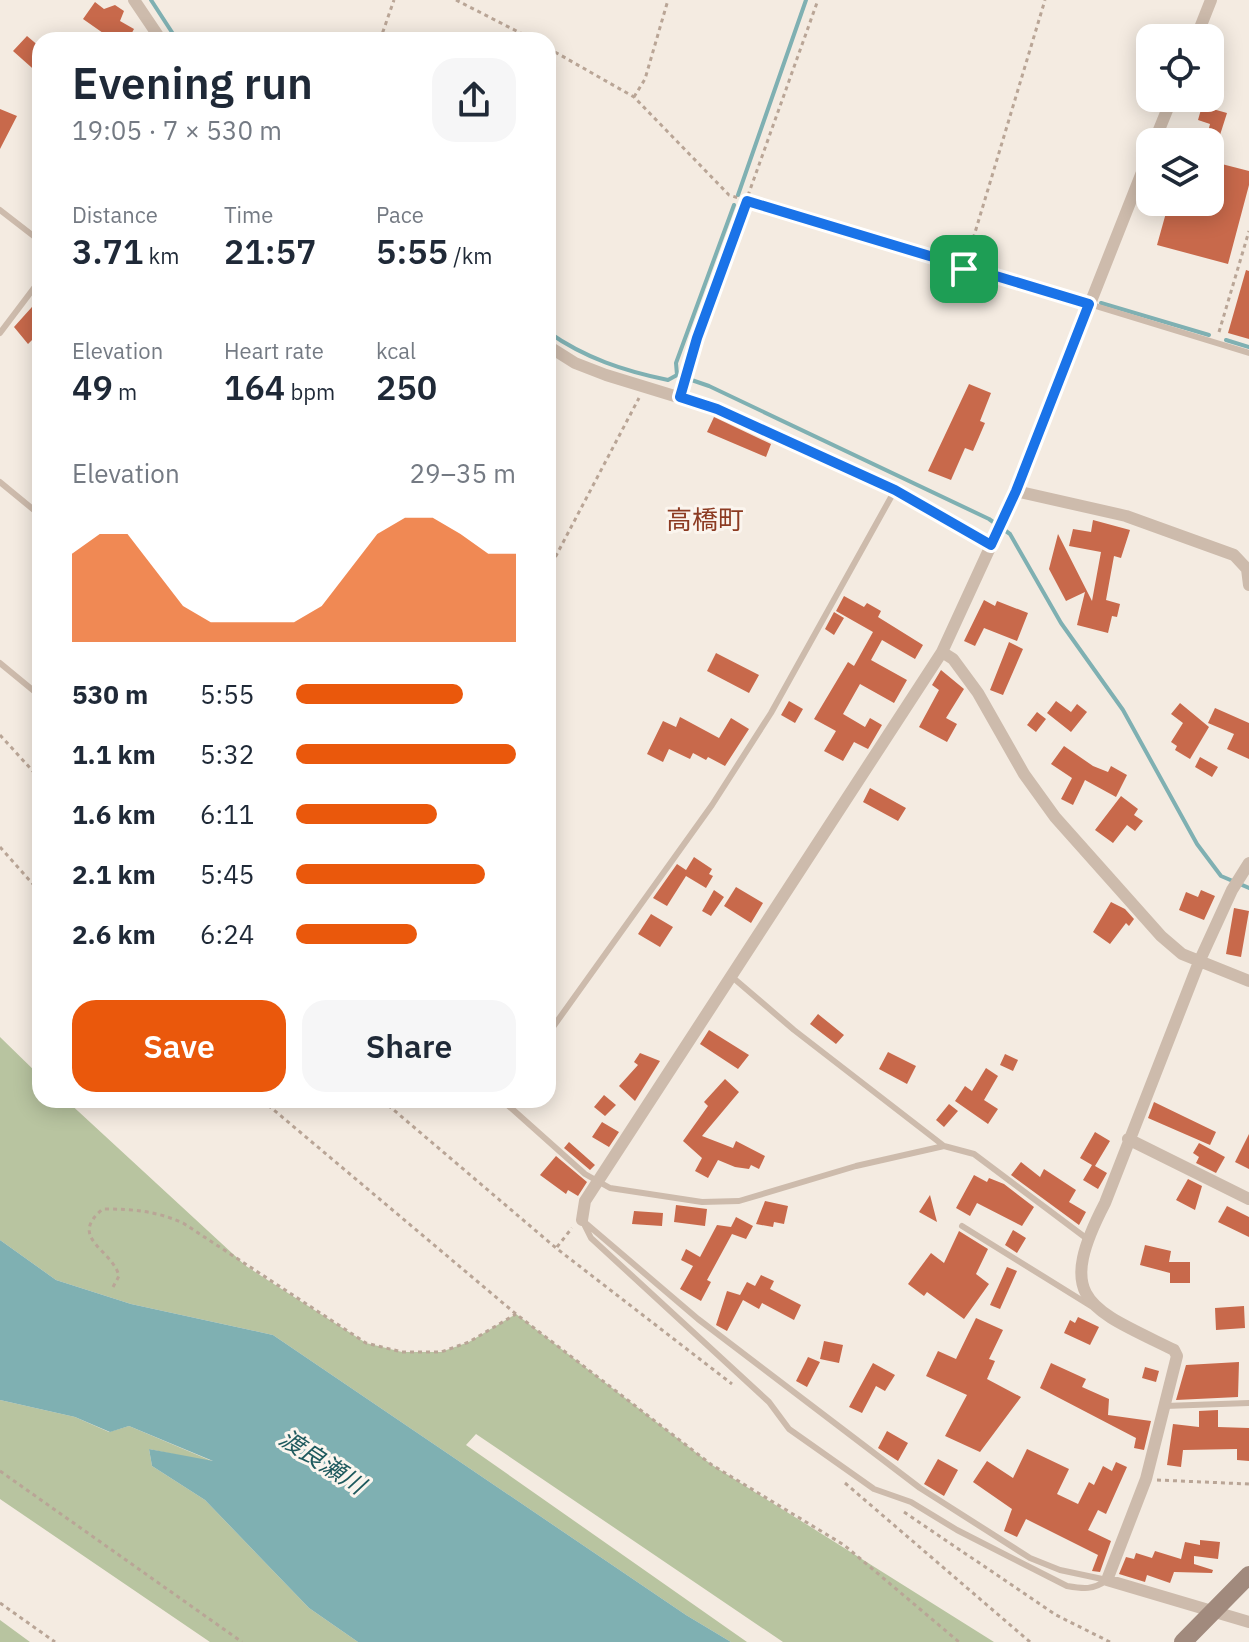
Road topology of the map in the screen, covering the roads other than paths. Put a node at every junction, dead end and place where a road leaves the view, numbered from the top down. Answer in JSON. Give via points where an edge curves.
{"nodes":[{"id":1,"x":134,"y":0,"type":"edge"},
{"id":2,"x":1211,"y":0,"type":"edge"},
{"id":3,"x":1202,"y":24,"type":"edge"},
{"id":4,"x":156,"y":32,"type":"edge"},
{"id":5,"x":1136,"y":187,"type":"edge"},
{"id":6,"x":0,"y":210,"type":"edge"},
{"id":7,"x":32,"y":235,"type":"edge"},
{"id":8,"x":32,"y":291,"type":"edge"},
{"id":9,"x":1089,"y":304,"type":"junction"},
{"id":10,"x":0,"y":333,"type":"edge"},
{"id":11,"x":556,"y":351,"type":"edge"},
{"id":12,"x":1249,"y":353,"type":"edge"},
{"id":13,"x":0,"y":482,"type":"edge"},
{"id":14,"x":895,"y":490,"type":"junction"},
{"id":15,"x":1016,"y":491,"type":"junction"},
{"id":16,"x":32,"y":508,"type":"edge"},
{"id":17,"x":994,"y":540,"type":"junction"},
{"id":18,"x":1248,"y":569,"type":"edge"},
{"id":19,"x":1249,"y":585,"type":"edge"},
{"id":20,"x":942,"y":652,"type":"junction"},
{"id":21,"x":0,"y":663,"type":"edge"},
{"id":22,"x":32,"y":689,"type":"edge"},
{"id":23,"x":1246,"y":867,"type":"edge"},
{"id":24,"x":1199,"y":962,"type":"junction"},
{"id":25,"x":730,"y":975,"type":"junction"},
{"id":26,"x":1249,"y":981,"type":"edge"},
{"id":27,"x":556,"y":1023,"type":"edge"},
{"id":28,"x":511,"y":1108,"type":"edge"},
{"id":29,"x":1128,"y":1139,"type":"junction"},
{"id":30,"x":944,"y":1146,"type":"junction"},
{"id":31,"x":599,"y":1182,"type":"junction"},
{"id":32,"x":1249,"y":1199,"type":"edge"},
{"id":33,"x":578,"y":1223,"type":"junction"},
{"id":34,"x":962,"y":1226,"type":"dead end"},
{"id":35,"x":1086,"y":1238,"type":"junction"},
{"id":36,"x":1093,"y":1307,"type":"junction"},
{"id":37,"x":1249,"y":1403,"type":"edge"},
{"id":38,"x":1165,"y":1406,"type":"junction"},
{"id":39,"x":1249,"y":1575,"type":"edge"},
{"id":40,"x":1107,"y":1580,"type":"junction"},
{"id":41,"x":1249,"y":1622,"type":"edge"},
{"id":42,"x":1183,"y":1642,"type":"edge"}],
"edges":[{"from":1,"to":4,"type":"street"},
{"from":2,"to":3,"type":"street"},
{"from":5,"to":9,"type":"street"},
{"from":6,"to":7,"type":"lane"},
{"from":8,"to":10,"type":"lane"},
{"from":9,"to":12,"type":"lane"},
{"from":9,"to":15,"type":"street"},
{"from":11,"to":14,"type":"street","via":[[575,363],[717,409]]},
{"from":13,"to":16,"type":"lane"},
{"from":14,"to":17,"type":"street"},
{"from":14,"to":27,"type":"lane","via":[[712,805]]},
{"from":15,"to":17,"type":"street"},
{"from":15,"to":18,"type":"street","via":[[1126,516],[1234,555]]},
{"from":17,"to":20,"type":"street"},
{"from":18,"to":19,"type":"street"},
{"from":20,"to":24,"type":"street","via":[[978,693],[1024,774],[1075,842],[1161,936]]},
{"from":20,"to":25,"type":"street"},
{"from":21,"to":22,"type":"lane"},
{"from":23,"to":24,"type":"street"},
{"from":24,"to":26,"type":"street"},
{"from":24,"to":29,"type":"street"},
{"from":25,"to":30,"type":"lane"},
{"from":25,"to":31,"type":"street"},
{"from":28,"to":31,"type":"lane"},
{"from":29,"to":32,"type":"street"},
{"from":29,"to":35,"type":"street"},
{"from":30,"to":31,"type":"lane","via":[[725,1203],[636,1194]]},
{"from":30,"to":35,"type":"lane","via":[[974,1154]]},
{"from":31,"to":33,"type":"street"},
{"from":33,"to":40,"type":"lane","via":[[920,1488],[1030,1558]]},
{"from":33,"to":40,"type":"lane","via":[[769,1402],[789,1429],[874,1489],[911,1502],[1067,1586],[1086,1589]]},
{"from":34,"to":36,"type":"lane"},
{"from":35,"to":36,"type":"street","via":[[1081,1282]]},
{"from":36,"to":38,"type":"street","via":[[1174,1350]]},
{"from":37,"to":38,"type":"lane"},
{"from":38,"to":40,"type":"street","via":[[1146,1479]]},
{"from":39,"to":42,"type":"main road","bridge":true},
{"from":40,"to":41,"type":"street"}]}
